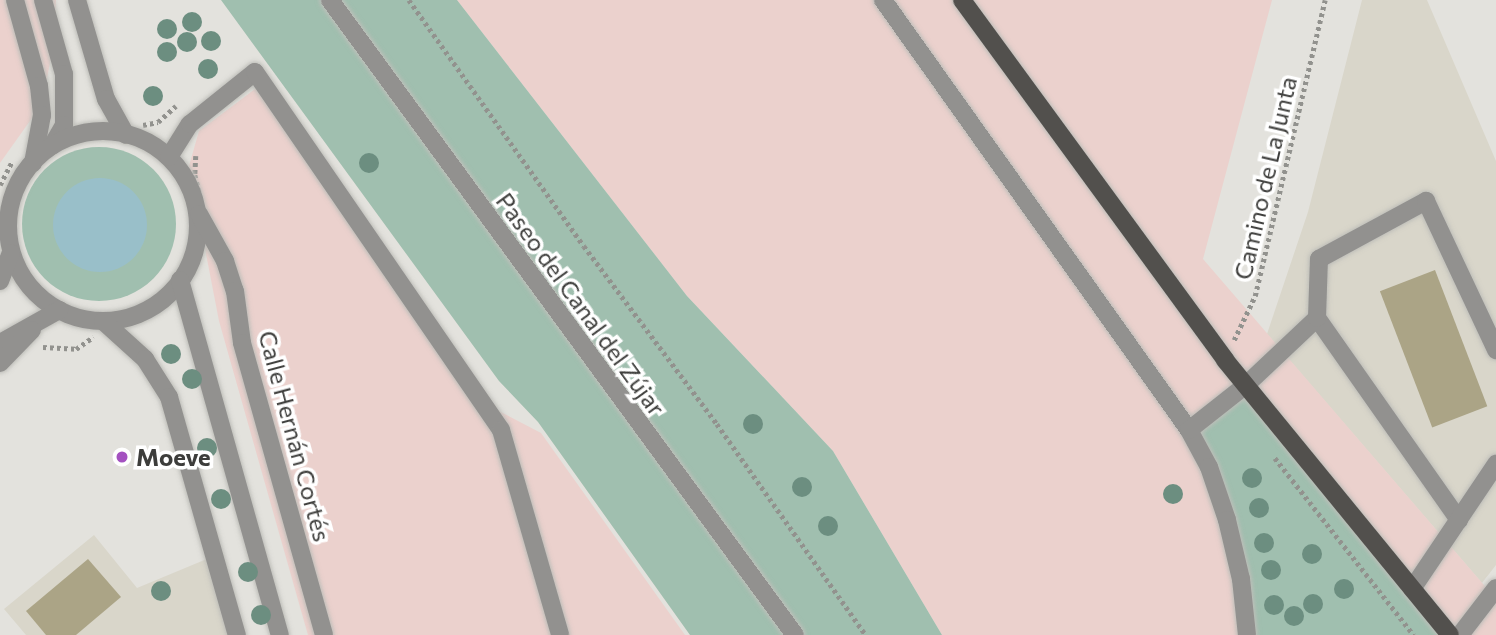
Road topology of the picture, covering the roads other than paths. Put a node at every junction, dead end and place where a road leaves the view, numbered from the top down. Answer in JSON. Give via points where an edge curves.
{"nodes":[{"id":1,"x":15,"y":0,"type":"edge"},
{"id":2,"x":43,"y":0,"type":"edge"},
{"id":3,"x":77,"y":0,"type":"edge"},
{"id":4,"x":330,"y":0,"type":"edge"},
{"id":5,"x":883,"y":0,"type":"edge"},
{"id":6,"x":962,"y":0,"type":"edge"},
{"id":7,"x":122,"y":128,"type":"junction"},
{"id":8,"x":52,"y":146,"type":"junction"},
{"id":9,"x":169,"y":157,"type":"junction"},
{"id":10,"x":33,"y":163,"type":"junction"},
{"id":11,"x":202,"y":219,"type":"junction"},
{"id":12,"x":12,"y":253,"type":"junction"},
{"id":13,"x":0,"y":281,"type":"edge"},
{"id":14,"x":181,"y":284,"type":"junction"},
{"id":15,"x":59,"y":310,"type":"junction"},
{"id":16,"x":1317,"y":318,"type":"junction"},
{"id":17,"x":108,"y":325,"type":"junction"},
{"id":18,"x":1496,"y":350,"type":"edge"},
{"id":19,"x":4,"y":353,"type":"edge"},
{"id":20,"x":1245,"y":385,"type":"junction"},
{"id":21,"x":1189,"y":430,"type":"junction"},
{"id":22,"x":1496,"y":464,"type":"edge"},
{"id":23,"x":1459,"y":520,"type":"junction"},
{"id":24,"x":1412,"y":589,"type":"junction"},
{"id":25,"x":1496,"y":589,"type":"edge"},
{"id":26,"x":237,"y":635,"type":"edge"},
{"id":27,"x":280,"y":635,"type":"edge"},
{"id":28,"x":324,"y":635,"type":"edge"},
{"id":29,"x":560,"y":635,"type":"edge"},
{"id":30,"x":795,"y":635,"type":"edge"},
{"id":31,"x":1247,"y":635,"type":"edge"},
{"id":32,"x":1450,"y":635,"type":"edge"},
{"id":33,"x":1460,"y":635,"type":"edge"}],
"edges":[{"from":1,"to":10,"type":"street","via":[[39,86]]},
{"from":2,"to":8,"type":"street","via":[[64,74],[64,125]]},
{"from":3,"to":7,"type":"street","via":[[106,99]]},
{"from":4,"to":30,"type":"street","name":"Paseo del Canal del Zújar"},
{"from":5,"to":21,"type":"street"},
{"from":6,"to":20,"type":"main road"},
{"from":7,"to":8,"type":"street","via":[[80,134]]},
{"from":7,"to":9,"type":"street"},
{"from":8,"to":10,"type":"street"},
{"from":9,"to":11,"type":"street","via":[[188,183]]},
{"from":9,"to":29,"type":"street","via":[[190,124],[255,72],[500,430]]},
{"from":10,"to":12,"type":"street","via":[[14,192],[8,222]]},
{"from":11,"to":14,"type":"street"},
{"from":11,"to":28,"type":"street","name":"Calle Hernán Cortés","via":[[235,291],[242,343]]},
{"from":12,"to":13,"type":"street"},
{"from":12,"to":15,"type":"street","via":[[30,286]]},
{"from":14,"to":17,"type":"street","via":[[135,316]]},
{"from":14,"to":27,"type":"street"},
{"from":15,"to":17,"type":"street"},
{"from":15,"to":19,"type":"street"},
{"from":16,"to":18,"type":"street","via":[[1319,259],[1426,201]]},
{"from":16,"to":20,"type":"street"},
{"from":16,"to":23,"type":"street"},
{"from":17,"to":26,"type":"street","via":[[145,359],[170,397]]},
{"from":20,"to":21,"type":"street"},
{"from":20,"to":24,"type":"main road"},
{"from":21,"to":31,"type":"street","via":[[1209,467],[1227,520],[1241,579]]},
{"from":22,"to":23,"type":"street"},
{"from":23,"to":24,"type":"street"},
{"from":24,"to":32,"type":"main road"},
{"from":25,"to":33,"type":"street"}]}
